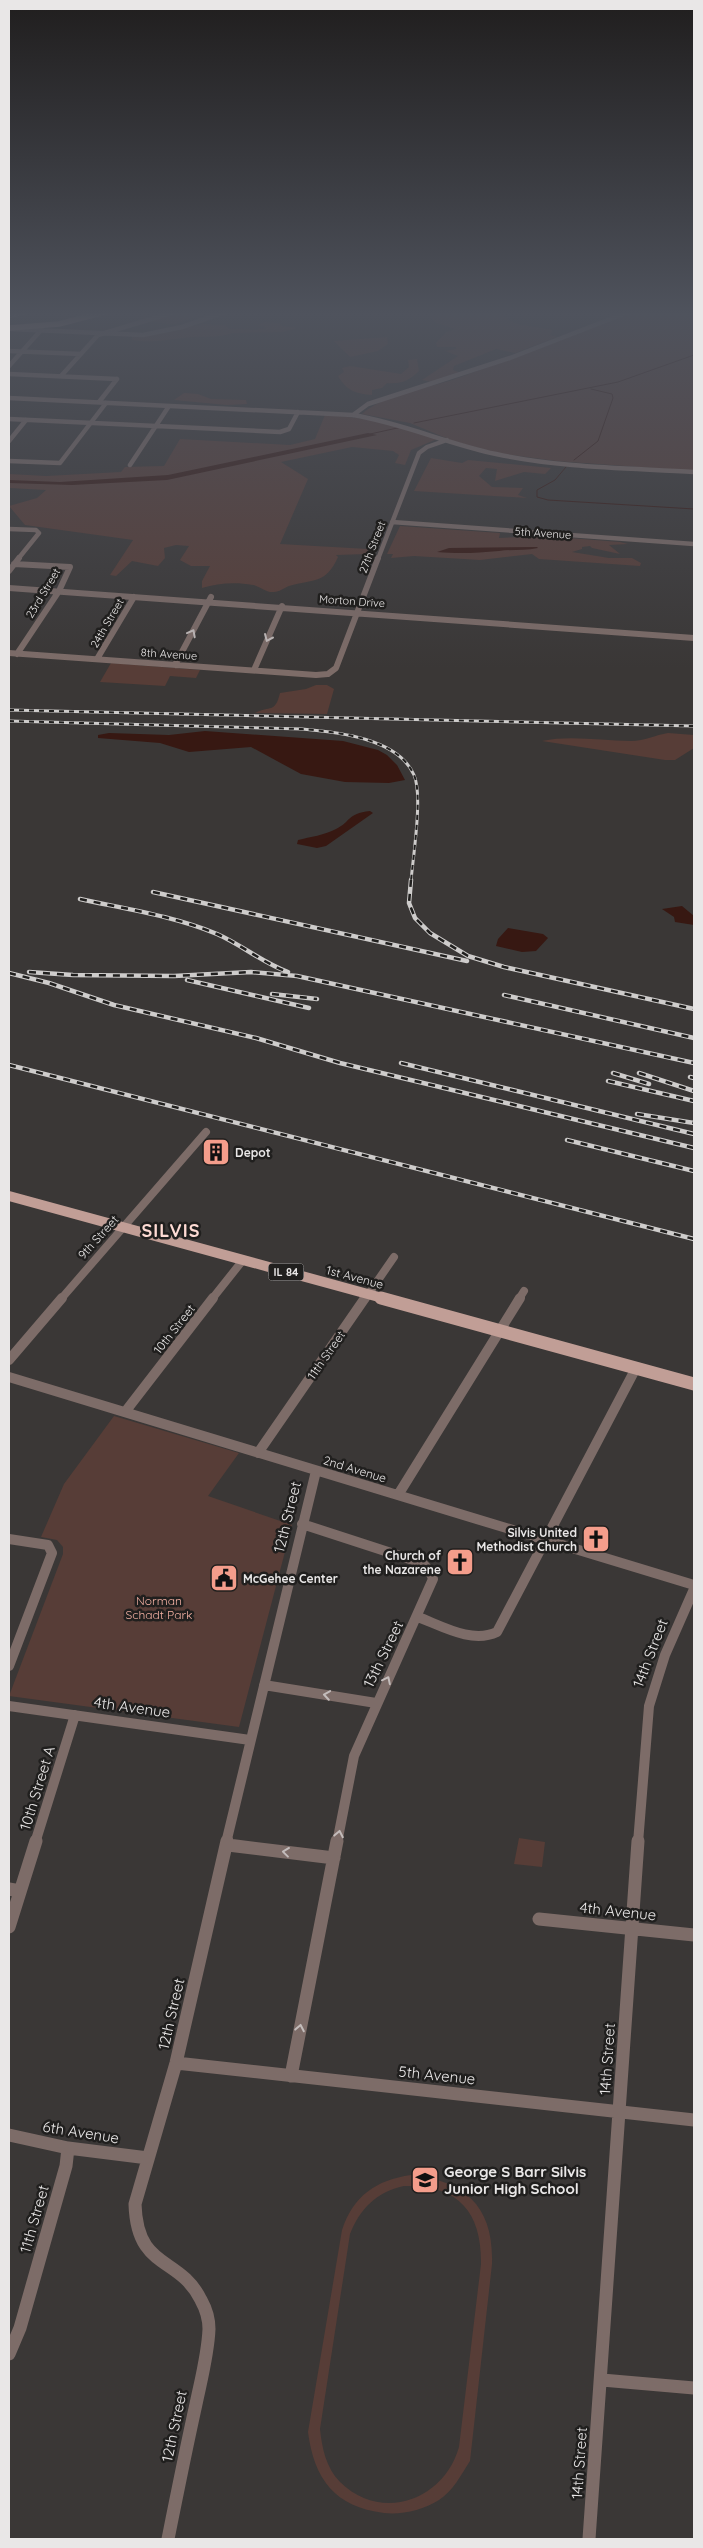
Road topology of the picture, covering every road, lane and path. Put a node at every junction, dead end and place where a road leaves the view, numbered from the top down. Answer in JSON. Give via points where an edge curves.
{"nodes":[{"id":1,"x":18,"y":430,"type":"edge"},
{"id":2,"x":86,"y":430,"type":"edge"},
{"id":3,"x":153,"y":430,"type":"edge"},
{"id":4,"x":257,"y":430,"type":"edge"},
{"id":5,"x":287,"y":430,"type":"edge"},
{"id":6,"x":415,"y":430,"type":"edge"},
{"id":7,"x":447,"y":440,"type":"junction"},
{"id":8,"x":9,"y":442,"type":"edge"},
{"id":9,"x":9,"y":461,"type":"edge"},
{"id":10,"x":130,"y":465,"type":"dead end"},
{"id":11,"x":694,"y":472,"type":"edge"},
{"id":12,"x":392,"y":522,"type":"junction"},
{"id":13,"x":9,"y":529,"type":"edge"},
{"id":14,"x":694,"y":544,"type":"edge"},
{"id":15,"x":14,"y":564,"type":"junction"},
{"id":16,"x":9,"y":571,"type":"edge"},
{"id":17,"x":9,"y":588,"type":"edge"},
{"id":18,"x":59,"y":592,"type":"junction"},
{"id":19,"x":134,"y":597,"type":"junction"},
{"id":20,"x":210,"y":599,"type":"junction"},
{"id":21,"x":282,"y":606,"type":"junction"},
{"id":22,"x":357,"y":612,"type":"junction"},
{"id":23,"x":376,"y":613,"type":"junction"},
{"id":24,"x":353,"y":622,"type":"junction"},
{"id":25,"x":694,"y":638,"type":"edge"},
{"id":26,"x":9,"y":653,"type":"edge"},
{"id":27,"x":17,"y":654,"type":"junction"},
{"id":28,"x":97,"y":659,"type":"junction"},
{"id":29,"x":175,"y":665,"type":"junction"},
{"id":30,"x":254,"y":670,"type":"junction"},
{"id":31,"x":328,"y":674,"type":"joint"},
{"id":32,"x":206,"y":1132,"type":"dead end"},
{"id":33,"x":9,"y":1196,"type":"edge"},
{"id":34,"x":123,"y":1227,"type":"junction"},
{"id":35,"x":394,"y":1257,"type":"dead end"},
{"id":36,"x":243,"y":1260,"type":"junction"},
{"id":37,"x":524,"y":1291,"type":"dead end"},
{"id":38,"x":367,"y":1295,"type":"junction"},
{"id":39,"x":500,"y":1331,"type":"junction"},
{"id":40,"x":9,"y":1360,"type":"edge"},
{"id":41,"x":636,"y":1368,"type":"junction"},
{"id":42,"x":9,"y":1377,"type":"edge"},
{"id":43,"x":694,"y":1384,"type":"edge"},
{"id":44,"x":125,"y":1412,"type":"junction"},
{"id":45,"x":258,"y":1453,"type":"junction"},
{"id":46,"x":316,"y":1471,"type":"junction"},
{"id":47,"x":398,"y":1496,"type":"junction"},
{"id":48,"x":302,"y":1524,"type":"junction"},
{"id":49,"x":9,"y":1539,"type":"edge"},
{"id":50,"x":544,"y":1540,"type":"junction"},
{"id":51,"x":694,"y":1585,"type":"edge"},
{"id":52,"x":694,"y":1589,"type":"edge"},
{"id":53,"x":418,"y":1617,"type":"junction"},
{"id":54,"x":9,"y":1666,"type":"edge"},
{"id":55,"x":264,"y":1686,"type":"junction"},
{"id":56,"x":376,"y":1703,"type":"junction"},
{"id":57,"x":9,"y":1706,"type":"edge"},
{"id":58,"x":75,"y":1715,"type":"junction"},
{"id":59,"x":250,"y":1740,"type":"junction"},
{"id":60,"x":228,"y":1845,"type":"junction"},
{"id":61,"x":334,"y":1858,"type":"junction"},
{"id":62,"x":14,"y":1890,"type":"edge"},
{"id":63,"x":539,"y":1919,"type":"dead end"},
{"id":64,"x":9,"y":1926,"type":"edge"},
{"id":65,"x":633,"y":1930,"type":"junction"},
{"id":66,"x":694,"y":1935,"type":"edge"},
{"id":67,"x":176,"y":2063,"type":"junction"},
{"id":68,"x":291,"y":2076,"type":"junction"},
{"id":69,"x":619,"y":2112,"type":"junction"},
{"id":70,"x":694,"y":2120,"type":"edge"},
{"id":71,"x":9,"y":2136,"type":"edge"},
{"id":72,"x":68,"y":2148,"type":"junction"},
{"id":73,"x":148,"y":2158,"type":"junction"},
{"id":74,"x":9,"y":2354,"type":"edge"},
{"id":75,"x":602,"y":2380,"type":"junction"},
{"id":76,"x":694,"y":2388,"type":"edge"},
{"id":77,"x":168,"y":2539,"type":"edge"},
{"id":78,"x":589,"y":2539,"type":"edge"}],
"edges":[{"from":1,"to":8,"type":"street"},
{"from":2,"to":9,"type":"street","via":[[60,463]]},
{"from":3,"to":10,"type":"street"},
{"from":4,"to":5,"type":"street"},
{"from":6,"to":7,"type":"street"},
{"from":7,"to":11,"type":"street","via":[[524,459]]},
{"from":7,"to":12,"type":"street","name":"27th Street","via":[[427,446],[419,453]]},
{"from":12,"to":14,"type":"street","name":"5th Avenue"},
{"from":12,"to":22,"type":"street","name":"27th Street"},
{"from":13,"to":15,"type":"street","via":[[36,530],[39,533]]},
{"from":15,"to":16,"type":"street"},
{"from":15,"to":18,"type":"street","name":"23rd Street","via":[[70,568]]},
{"from":17,"to":18,"type":"street","name":"Morton Drive"},
{"from":18,"to":19,"type":"street","name":"Morton Drive"},
{"from":18,"to":27,"type":"street","name":"23rd Street"},
{"from":19,"to":20,"type":"street","name":"Morton Drive"},
{"from":19,"to":28,"type":"street","name":"24th Street"},
{"from":20,"to":21,"type":"street","name":"Morton Drive"},
{"from":29,"to":20,"type":"street","one_way":true},
{"from":21,"to":22,"type":"street","name":"Morton Drive"},
{"from":21,"to":30,"type":"street","one_way":true},
{"from":22,"to":23,"type":"street","name":"Morton Drive"},
{"from":22,"to":24,"type":"street","name":"27th Street"},
{"from":23,"to":24,"type":"street","via":[[362,615]]},
{"from":23,"to":25,"type":"street","name":"Morton Drive"},
{"from":24,"to":31,"type":"street","name":"27th Street","via":[[336,668]]},
{"from":26,"to":27,"type":"street","name":"8th Avenue"},
{"from":27,"to":28,"type":"street","name":"8th Avenue"},
{"from":28,"to":29,"type":"street","name":"8th Avenue"},
{"from":29,"to":30,"type":"street","name":"8th Avenue"},
{"from":30,"to":31,"type":"street","name":"8th Avenue"},
{"from":32,"to":34,"type":"street","name":"9th Street"},
{"from":33,"to":34,"type":"main road","name":"1st Avenue","number":"IL 84"},
{"from":34,"to":36,"type":"main road","name":"1st Avenue","number":"IL 84"},
{"from":34,"to":40,"type":"street","name":"9th Street"},
{"from":35,"to":38,"type":"street","name":"11th Street"},
{"from":36,"to":38,"type":"main road","name":"1st Avenue","number":"IL 84"},
{"from":36,"to":44,"type":"street","name":"10th Street"},
{"from":37,"to":39,"type":"street"},
{"from":38,"to":39,"type":"main road","name":"1st Avenue","number":"IL 84"},
{"from":38,"to":45,"type":"street","name":"11th Street"},
{"from":39,"to":41,"type":"main road","name":"1st Avenue","number":"IL 84"},
{"from":39,"to":47,"type":"street"},
{"from":41,"to":43,"type":"main road","name":"1st Avenue","number":"IL 84"},
{"from":41,"to":50,"type":"street","name":"13th Street"},
{"from":42,"to":44,"type":"street","name":"2nd Avenue"},
{"from":44,"to":45,"type":"street","name":"2nd Avenue"},
{"from":45,"to":46,"type":"street","name":"2nd Avenue"},
{"from":46,"to":47,"type":"street","name":"2nd Avenue"},
{"from":46,"to":48,"type":"street","name":"12th Street"},
{"from":47,"to":50,"type":"street","name":"2nd Avenue"},
{"from":48,"to":53,"type":"street","via":[[428,1567],[433,1582]]},
{"from":48,"to":55,"type":"street","name":"12th Street"},
{"from":49,"to":54,"type":"street","via":[[50,1546],[51,1558]]},
{"from":50,"to":51,"type":"street","name":"2nd Avenue"},
{"from":50,"to":53,"type":"street","name":"13th Street","via":[[497,1632],[480,1636]]},
{"from":52,"to":65,"type":"street","name":"14th Street","via":[[659,1669],[649,1703]]},
{"from":56,"to":53,"type":"street","name":"13th Street","one_way":true},
{"from":56,"to":55,"type":"street","one_way":true},
{"from":55,"to":59,"type":"street","name":"12th Street"},
{"from":61,"to":56,"type":"street","name":"13th Street","one_way":true,"via":[[354,1756]]},
{"from":57,"to":58,"type":"street","name":"4th Avenue"},
{"from":58,"to":59,"type":"street","name":"4th Avenue"},
{"from":58,"to":62,"type":"street","name":"10th Street A"},
{"from":59,"to":60,"type":"street","name":"12th Street"},
{"from":61,"to":60,"type":"street","one_way":true},
{"from":60,"to":67,"type":"street","name":"12th Street"},
{"from":68,"to":61,"type":"street","name":"13th Street","one_way":true},
{"from":62,"to":64,"type":"street","name":"10th Street A"},
{"from":63,"to":65,"type":"street","name":"4th Avenue"},
{"from":65,"to":66,"type":"street","name":"4th Avenue"},
{"from":65,"to":69,"type":"street","name":"14th Street"},
{"from":67,"to":68,"type":"street","name":"5th Avenue"},
{"from":67,"to":73,"type":"street","name":"12th Street"},
{"from":68,"to":69,"type":"street","name":"5th Avenue"},
{"from":69,"to":70,"type":"street","name":"5th Avenue"},
{"from":69,"to":75,"type":"street","name":"14th Street"},
{"from":71,"to":72,"type":"street","name":"6th Avenue"},
{"from":72,"to":73,"type":"street","name":"6th Avenue"},
{"from":72,"to":74,"type":"street","name":"11th Street","via":[[66,2166],[20,2328]]},
{"from":73,"to":77,"type":"street","name":"12th Street","via":[[134,2204],[135,2228],[144,2247],[154,2258],[186,2278],[208,2318],[204,2363]]},
{"from":75,"to":76,"type":"street"},
{"from":75,"to":78,"type":"street","name":"14th Street"}]}
